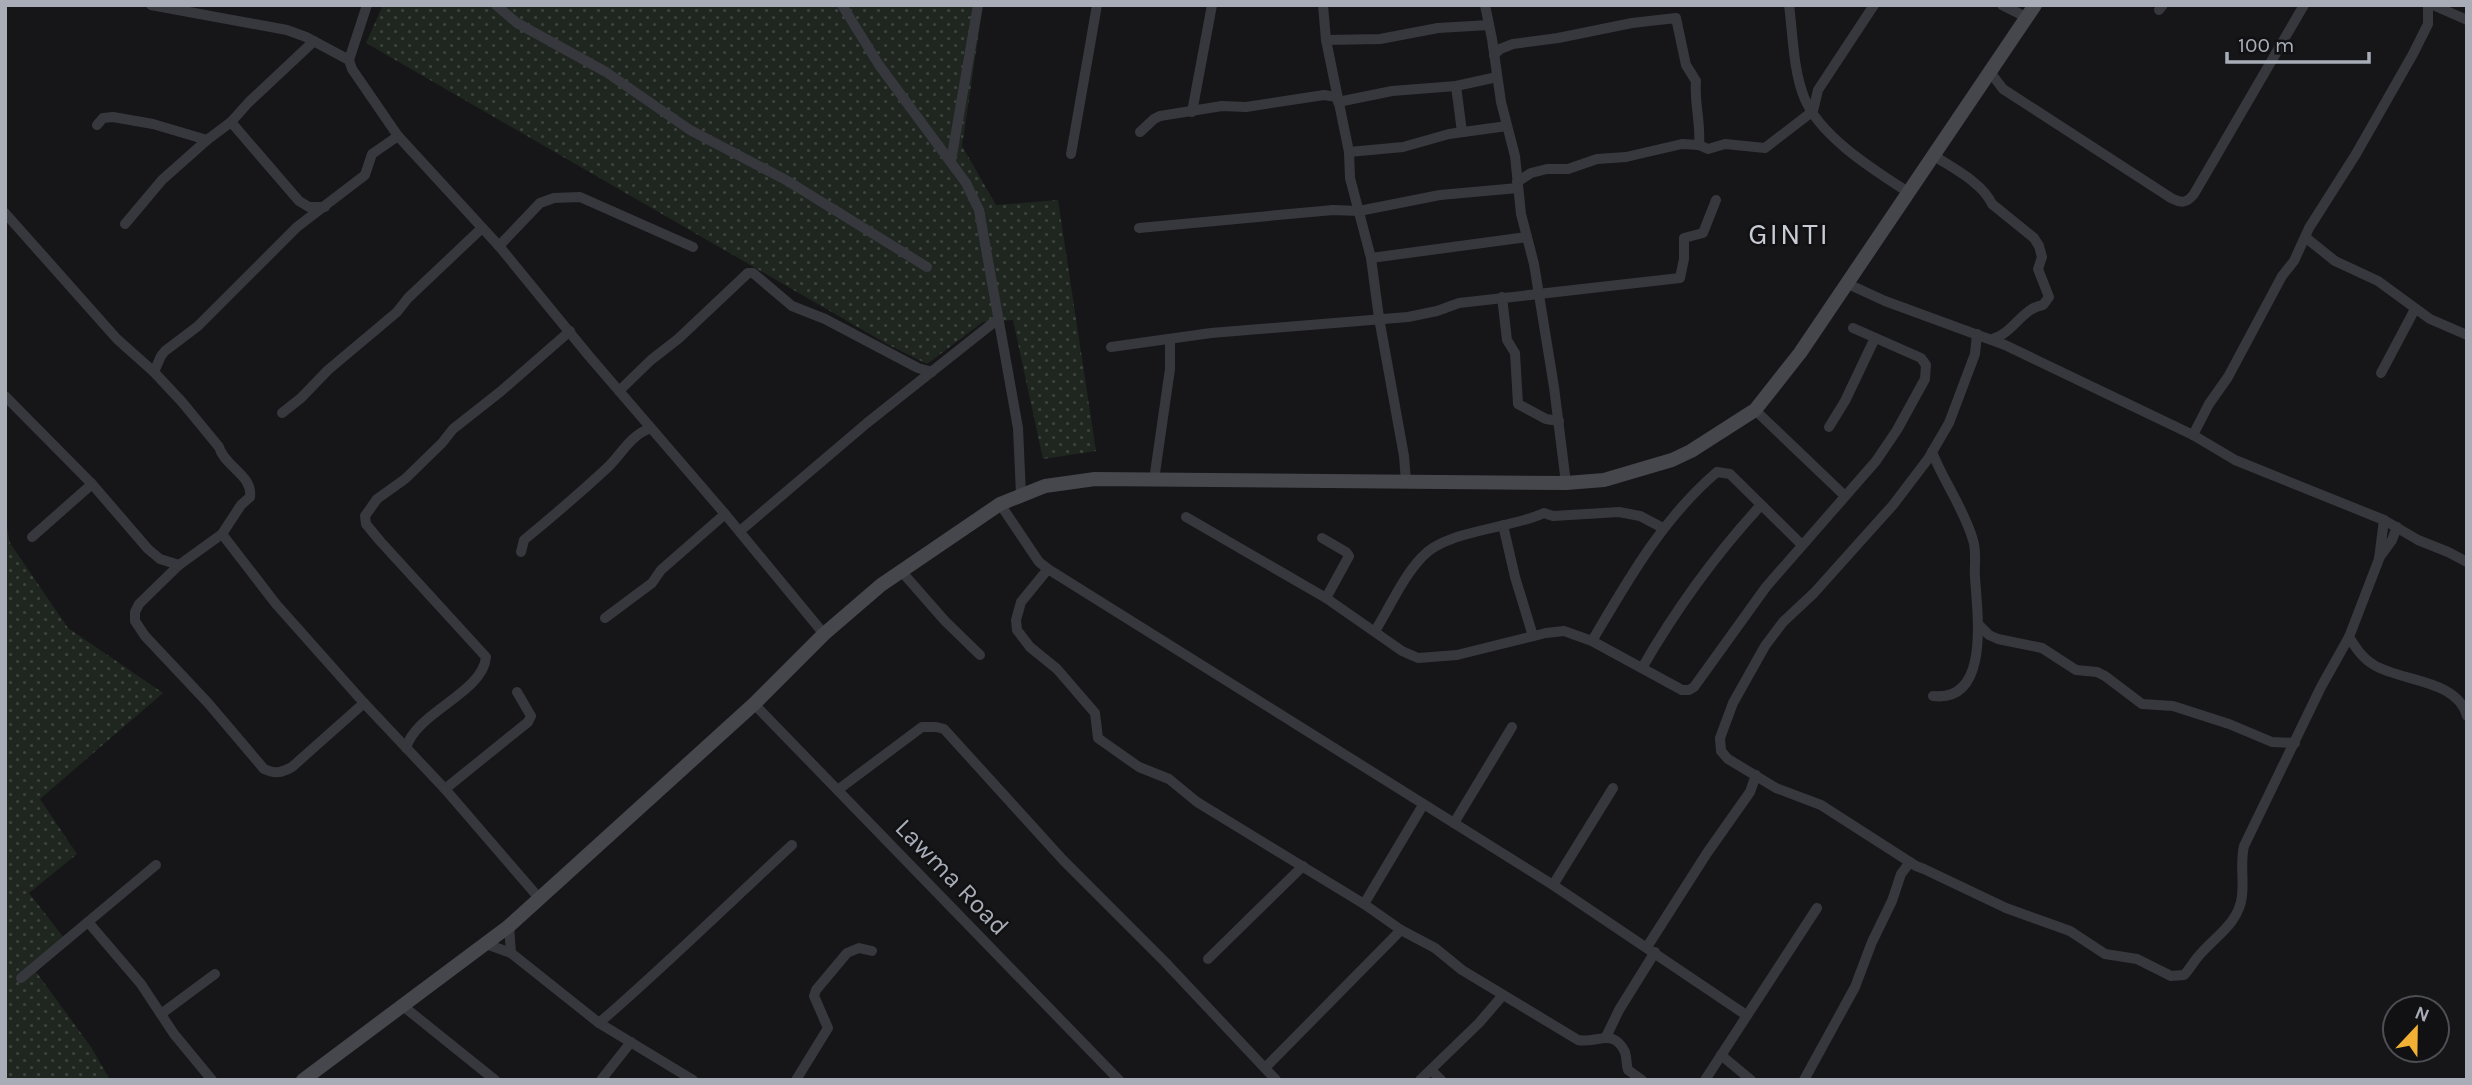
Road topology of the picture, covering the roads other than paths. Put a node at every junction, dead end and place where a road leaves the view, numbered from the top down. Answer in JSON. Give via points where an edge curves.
{"nodes":[{"id":1,"x":151,"y":5,"type":"edge"},
{"id":2,"x":367,"y":5,"type":"edge"},
{"id":3,"x":496,"y":5,"type":"edge"},
{"id":4,"x":842,"y":5,"type":"edge"},
{"id":5,"x":856,"y":5,"type":"edge"},
{"id":6,"x":978,"y":5,"type":"edge"},
{"id":7,"x":1097,"y":5,"type":"edge"},
{"id":8,"x":1212,"y":5,"type":"edge"},
{"id":9,"x":1323,"y":5,"type":"edge"},
{"id":10,"x":1485,"y":5,"type":"edge"},
{"id":11,"x":1789,"y":5,"type":"edge"},
{"id":12,"x":1874,"y":5,"type":"edge"},
{"id":13,"x":2001,"y":5,"type":"edge"},
{"id":14,"x":2304,"y":5,"type":"edge"},
{"id":15,"x":2430,"y":5,"type":"edge"},
{"id":16,"x":2031,"y":11,"type":"edge"},
{"id":17,"x":853,"y":20,"type":"junction"},
{"id":18,"x":2467,"y":20,"type":"edge"},
{"id":19,"x":1489,"y":25,"type":"junction"},
{"id":20,"x":1326,"y":40,"type":"junction"},
{"id":21,"x":314,"y":41,"type":"junction"},
{"id":22,"x":1494,"y":55,"type":"junction"},
{"id":23,"x":349,"y":60,"type":"junction"},
{"id":24,"x":1990,"y":72,"type":"junction"},
{"id":25,"x":1497,"y":77,"type":"junction"},
{"id":26,"x":1456,"y":86,"type":"junction"},
{"id":27,"x":1818,"y":90,"type":"junction"},
{"id":28,"x":1803,"y":94,"type":"junction"},
{"id":29,"x":1338,"y":99,"type":"junction"},
{"id":30,"x":1813,"y":111,"type":"junction"},
{"id":31,"x":1192,"y":112,"type":"junction"},
{"id":32,"x":231,"y":122,"type":"junction"},
{"id":33,"x":97,"y":125,"type":"dead end"},
{"id":34,"x":1507,"y":125,"type":"junction"},
{"id":35,"x":1140,"y":132,"type":"dead end"},
{"id":36,"x":1462,"y":132,"type":"junction"},
{"id":37,"x":398,"y":136,"type":"junction"},
{"id":38,"x":207,"y":140,"type":"junction"},
{"id":39,"x":1699,"y":145,"type":"junction"},
{"id":40,"x":1349,"y":152,"type":"junction"},
{"id":41,"x":1071,"y":154,"type":"dead end"},
{"id":42,"x":1933,"y":155,"type":"junction"},
{"id":43,"x":951,"y":161,"type":"junction"},
{"id":44,"x":1518,"y":185,"type":"junction"},
{"id":45,"x":1908,"y":192,"type":"junction"},
{"id":46,"x":1716,"y":200,"type":"dead end"},
{"id":47,"x":325,"y":207,"type":"junction"},
{"id":48,"x":1359,"y":211,"type":"junction"},
{"id":49,"x":5,"y":213,"type":"edge"},
{"id":50,"x":125,"y":225,"type":"dead end"},
{"id":51,"x":482,"y":228,"type":"junction"},
{"id":52,"x":1139,"y":228,"type":"dead end"},
{"id":53,"x":1527,"y":237,"type":"junction"},
{"id":54,"x":2305,"y":237,"type":"junction"},
{"id":55,"x":499,"y":246,"type":"junction"},
{"id":56,"x":694,"y":247,"type":"dead end"},
{"id":57,"x":1371,"y":258,"type":"junction"},
{"id":58,"x":927,"y":267,"type":"dead end"},
{"id":59,"x":1848,"y":284,"type":"junction"},
{"id":60,"x":1539,"y":294,"type":"junction"},
{"id":61,"x":1502,"y":297,"type":"junction"},
{"id":62,"x":2415,"y":309,"type":"junction"},
{"id":63,"x":1379,"y":318,"type":"junction"},
{"id":64,"x":998,"y":319,"type":"junction"},
{"id":65,"x":1853,"y":328,"type":"dead end"},
{"id":66,"x":570,"y":331,"type":"junction"},
{"id":67,"x":1977,"y":334,"type":"junction"},
{"id":68,"x":2467,"y":335,"type":"edge"},
{"id":69,"x":1875,"y":338,"type":"junction"},
{"id":70,"x":1170,"y":340,"type":"junction"},
{"id":71,"x":1992,"y":340,"type":"junction"},
{"id":72,"x":1111,"y":347,"type":"dead end"},
{"id":73,"x":154,"y":372,"type":"junction"},
{"id":74,"x":932,"y":372,"type":"junction"},
{"id":75,"x":2381,"y":373,"type":"dead end"},
{"id":76,"x":619,"y":391,"type":"junction"},
{"id":77,"x":6,"y":399,"type":"edge"},
{"id":78,"x":1755,"y":410,"type":"junction"},
{"id":79,"x":282,"y":412,"type":"dead end"},
{"id":80,"x":1559,"y":421,"type":"junction"},
{"id":81,"x":1829,"y":427,"type":"dead end"},
{"id":82,"x":651,"y":428,"type":"junction"},
{"id":83,"x":2193,"y":435,"type":"junction"},
{"id":84,"x":1932,"y":452,"type":"junction"},
{"id":85,"x":1154,"y":480,"type":"junction"},
{"id":86,"x":1406,"y":482,"type":"junction"},
{"id":87,"x":1566,"y":483,"type":"junction"},
{"id":88,"x":92,"y":484,"type":"junction"},
{"id":89,"x":1021,"y":495,"type":"junction"},
{"id":90,"x":1845,"y":496,"type":"junction"},
{"id":91,"x":1000,"y":504,"type":"junction"},
{"id":92,"x":1761,"y":505,"type":"junction"},
{"id":93,"x":725,"y":514,"type":"junction"},
{"id":94,"x":1186,"y":517,"type":"dead end"},
{"id":95,"x":2384,"y":520,"type":"junction"},
{"id":96,"x":1503,"y":525,"type":"junction"},
{"id":97,"x":2397,"y":527,"type":"junction"},
{"id":98,"x":1663,"y":528,"type":"junction"},
{"id":99,"x":740,"y":531,"type":"junction"},
{"id":100,"x":222,"y":534,"type":"junction"},
{"id":101,"x":32,"y":537,"type":"dead end"},
{"id":102,"x":1322,"y":538,"type":"dead end"},
{"id":103,"x":1802,"y":545,"type":"junction"},
{"id":104,"x":521,"y":552,"type":"dead end"},
{"id":105,"x":2379,"y":559,"type":"junction"},
{"id":106,"x":2467,"y":562,"type":"edge"},
{"id":107,"x":179,"y":565,"type":"junction"},
{"id":108,"x":1048,"y":569,"type":"junction"},
{"id":109,"x":902,"y":572,"type":"junction"},
{"id":110,"x":1326,"y":598,"type":"junction"},
{"id":111,"x":606,"y":618,"type":"dead end"},
{"id":112,"x":1979,"y":625,"type":"junction"},
{"id":113,"x":1376,"y":631,"type":"junction"},
{"id":114,"x":824,"y":634,"type":"junction"},
{"id":115,"x":1533,"y":636,"type":"junction"},
{"id":116,"x":2348,"y":636,"type":"junction"},
{"id":117,"x":1592,"y":641,"type":"junction"},
{"id":118,"x":980,"y":656,"type":"dead end"},
{"id":119,"x":1642,"y":668,"type":"junction"},
{"id":120,"x":517,"y":692,"type":"dead end"},
{"id":121,"x":1933,"y":696,"type":"dead end"},
{"id":122,"x":364,"y":703,"type":"junction"},
{"id":123,"x":754,"y":704,"type":"junction"},
{"id":124,"x":2467,"y":716,"type":"edge"},
{"id":125,"x":1512,"y":727,"type":"dead end"},
{"id":126,"x":2295,"y":743,"type":"junction"},
{"id":127,"x":406,"y":748,"type":"junction"},
{"id":128,"x":1756,"y":775,"type":"junction"},
{"id":129,"x":1613,"y":788,"type":"dead end"},
{"id":130,"x":445,"y":789,"type":"junction"},
{"id":131,"x":839,"y":789,"type":"junction"},
{"id":132,"x":1423,"y":805,"type":"junction"},
{"id":133,"x":1454,"y":823,"type":"junction"},
{"id":134,"x":793,"y":845,"type":"dead end"},
{"id":135,"x":1910,"y":862,"type":"junction"},
{"id":136,"x":156,"y":865,"type":"dead end"},
{"id":137,"x":1303,"y":866,"type":"junction"},
{"id":138,"x":1553,"y":885,"type":"junction"},
{"id":139,"x":539,"y":898,"type":"junction"},
{"id":140,"x":1364,"y":904,"type":"junction"},
{"id":141,"x":1817,"y":908,"type":"dead end"},
{"id":142,"x":88,"y":922,"type":"junction"},
{"id":143,"x":509,"y":926,"type":"junction"},
{"id":144,"x":1401,"y":930,"type":"junction"},
{"id":145,"x":486,"y":944,"type":"junction"},
{"id":146,"x":1651,"y":949,"type":"junction"},
{"id":147,"x":872,"y":951,"type":"dead end"},
{"id":148,"x":511,"y":953,"type":"junction"},
{"id":149,"x":1208,"y":959,"type":"dead end"},
{"id":150,"x":215,"y":974,"type":"dead end"},
{"id":151,"x":21,"y":978,"type":"dead end"},
{"id":152,"x":1503,"y":995,"type":"junction"},
{"id":153,"x":403,"y":1006,"type":"junction"},
{"id":154,"x":161,"y":1014,"type":"junction"},
{"id":155,"x":1746,"y":1015,"type":"junction"},
{"id":156,"x":599,"y":1023,"type":"junction"},
{"id":157,"x":1606,"y":1037,"type":"junction"},
{"id":158,"x":631,"y":1042,"type":"junction"},
{"id":159,"x":1721,"y":1055,"type":"junction"},
{"id":160,"x":1265,"y":1068,"type":"junction"},
{"id":161,"x":1431,"y":1070,"type":"junction"},
{"id":162,"x":212,"y":1080,"type":"edge"},
{"id":163,"x":303,"y":1080,"type":"edge"},
{"id":164,"x":495,"y":1080,"type":"edge"},
{"id":165,"x":601,"y":1080,"type":"edge"},
{"id":166,"x":693,"y":1080,"type":"edge"},
{"id":167,"x":796,"y":1080,"type":"edge"},
{"id":168,"x":1119,"y":1080,"type":"edge"},
{"id":169,"x":1276,"y":1080,"type":"edge"},
{"id":170,"x":1420,"y":1080,"type":"edge"},
{"id":171,"x":1441,"y":1080,"type":"edge"},
{"id":172,"x":1642,"y":1080,"type":"edge"},
{"id":173,"x":1705,"y":1080,"type":"edge"},
{"id":174,"x":1751,"y":1080,"type":"edge"},
{"id":175,"x":1804,"y":1080,"type":"edge"}],
"edges":[{"from":1,"to":21,"type":"street","via":[[281,29]]},
{"from":2,"to":23,"type":"street"},
{"from":3,"to":58,"type":"street","via":[[517,23],[606,72],[690,130],[786,180]]},
{"from":4,"to":17,"type":"street"},
{"from":5,"to":17,"type":"street"},
{"from":6,"to":43,"type":"street"},
{"from":7,"to":41,"type":"street"},
{"from":8,"to":31,"type":"street"},
{"from":9,"to":20,"type":"street"},
{"from":10,"to":19,"type":"street"},
{"from":11,"to":28,"type":"street"},
{"from":12,"to":27,"type":"street"},
{"from":13,"to":16,"type":"street"},
{"from":14,"to":24,"type":"street","via":[[2189,201],[2171,198],[2003,89]]},
{"from":15,"to":18,"type":"street"},
{"from":15,"to":54,"type":"street","via":[[2428,24],[2413,54]]},
{"from":16,"to":24,"type":"main road"},
{"from":17,"to":43,"type":"street","via":[[864,44]]},
{"from":19,"to":20,"type":"street","via":[[1438,28],[1380,39]]},
{"from":19,"to":22,"type":"street"},
{"from":20,"to":29,"type":"street"},
{"from":21,"to":23,"type":"street"},
{"from":21,"to":32,"type":"street"},
{"from":22,"to":25,"type":"street"},
{"from":22,"to":39,"type":"street","via":[[1513,44],[1676,18],[1686,65],[1696,81]]},
{"from":23,"to":37,"type":"street"},
{"from":24,"to":42,"type":"main road"},
{"from":25,"to":26,"type":"street"},
{"from":25,"to":34,"type":"street"},
{"from":26,"to":29,"type":"street"},
{"from":26,"to":36,"type":"street"},
{"from":27,"to":28,"type":"street"},
{"from":27,"to":30,"type":"street"},
{"from":28,"to":30,"type":"street"},
{"from":29,"to":31,"type":"street","via":[[1324,95]]},
{"from":29,"to":40,"type":"street"},
{"from":30,"to":39,"type":"street","via":[[1765,148],[1725,144],[1708,149]]},
{"from":30,"to":45,"type":"street","via":[[1836,140],[1866,166]]},
{"from":31,"to":35,"type":"street","via":[[1154,118]]},
{"from":32,"to":38,"type":"street"},
{"from":32,"to":47,"type":"street","via":[[299,201],[309,208]]},
{"from":33,"to":38,"type":"street","via":[[103,118],[113,117]]},
{"from":34,"to":36,"type":"street"},
{"from":34,"to":44,"type":"street"},
{"from":36,"to":40,"type":"street","via":[[1403,147]]},
{"from":37,"to":47,"type":"street","via":[[372,154],[365,175]]},
{"from":37,"to":51,"type":"street"},
{"from":38,"to":50,"type":"street","via":[[162,180]]},
{"from":39,"to":44,"type":"street","via":[[1682,144],[1626,158],[1597,159],[1569,169],[1547,169],[1531,173]]},
{"from":40,"to":48,"type":"street"},
{"from":42,"to":45,"type":"main road"},
{"from":42,"to":71,"type":"street","via":[[1975,184],[2039,246],[2038,269],[2049,297]]},
{"from":43,"to":64,"type":"street","via":[[979,210]]},
{"from":44,"to":48,"type":"street"},
{"from":44,"to":53,"type":"street"},
{"from":45,"to":59,"type":"main road"},
{"from":46,"to":60,"type":"street","via":[[1703,233],[1684,238],[1680,278]]},
{"from":47,"to":73,"type":"street","via":[[297,227],[190,334],[165,351]]},
{"from":48,"to":52,"type":"street"},
{"from":48,"to":57,"type":"street"},
{"from":49,"to":73,"type":"street","via":[[117,339]]},
{"from":51,"to":55,"type":"street"},
{"from":51,"to":79,"type":"street","via":[[397,312]]},
{"from":53,"to":57,"type":"street"},
{"from":53,"to":60,"type":"street"},
{"from":54,"to":62,"type":"street","via":[[2335,261],[2378,281]]},
{"from":54,"to":83,"type":"street"},
{"from":55,"to":56,"type":"street","via":[[540,203],[580,197]]},
{"from":55,"to":66,"type":"street"},
{"from":57,"to":63,"type":"street"},
{"from":59,"to":67,"type":"street"},
{"from":59,"to":78,"type":"main road"},
{"from":60,"to":61,"type":"street"},
{"from":60,"to":80,"type":"street"},
{"from":61,"to":63,"type":"street","via":[[1408,317]]},
{"from":61,"to":80,"type":"street","via":[[1507,340],[1515,353],[1518,404]]},
{"from":62,"to":68,"type":"street"},
{"from":62,"to":75,"type":"street"},
{"from":63,"to":70,"type":"street"},
{"from":63,"to":86,"type":"street"},
{"from":64,"to":74,"type":"street"},
{"from":64,"to":89,"type":"street","via":[[1018,428]]},
{"from":65,"to":69,"type":"street"},
{"from":66,"to":76,"type":"street"},
{"from":66,"to":127,"type":"street","via":[[453,429],[405,479],[377,499],[365,516],[380,541],[486,657],[479,675],[414,731]]},
{"from":67,"to":71,"type":"street"},
{"from":67,"to":84,"type":"street","via":[[1970,370]]},
{"from":69,"to":81,"type":"street"},
{"from":69,"to":90,"type":"street","via":[[1921,358],[1927,371],[1897,430]]},
{"from":70,"to":72,"type":"street"},
{"from":70,"to":85,"type":"street"},
{"from":71,"to":83,"type":"street"},
{"from":73,"to":100,"type":"street","via":[[198,420],[251,491]]},
{"from":74,"to":76,"type":"street","via":[[792,306],[748,273]]},
{"from":74,"to":99,"type":"street"},
{"from":76,"to":82,"type":"street"},
{"from":77,"to":88,"type":"street"},
{"from":78,"to":87,"type":"main road","via":[[1672,460],[1604,480]]},
{"from":78,"to":90,"type":"street"},
{"from":80,"to":87,"type":"street"},
{"from":82,"to":93,"type":"street"},
{"from":82,"to":104,"type":"street","via":[[640,432],[608,467],[524,540]]},
{"from":83,"to":95,"type":"street","via":[[2250,467]]},
{"from":84,"to":112,"type":"street","via":[[1975,543]]},
{"from":84,"to":128,"type":"street","via":[[1893,505],[1783,622],[1749,674],[1719,743],[1728,759]]},
{"from":85,"to":86,"type":"main road"},
{"from":85,"to":89,"type":"main road","via":[[1060,482]]},
{"from":86,"to":87,"type":"main road"},
{"from":88,"to":101,"type":"street"},
{"from":88,"to":107,"type":"street","via":[[153,554]]},
{"from":89,"to":91,"type":"main road"},
{"from":90,"to":103,"type":"street"},
{"from":91,"to":108,"type":"street"},
{"from":91,"to":109,"type":"main road"},
{"from":92,"to":98,"type":"street","via":[[1730,474],[1717,472]]},
{"from":92,"to":103,"type":"street"},
{"from":92,"to":119,"type":"street","via":[[1690,589]]},
{"from":93,"to":99,"type":"street"},
{"from":93,"to":111,"type":"street","via":[[652,583]]},
{"from":94,"to":110,"type":"street"},
{"from":95,"to":97,"type":"street"},
{"from":95,"to":105,"type":"street"},
{"from":96,"to":98,"type":"street","via":[[1544,513],[1619,512]]},
{"from":96,"to":113,"type":"street","via":[[1442,544],[1423,556]]},
{"from":96,"to":115,"type":"street"},
{"from":97,"to":105,"type":"street"},
{"from":97,"to":106,"type":"street"},
{"from":98,"to":117,"type":"street"},
{"from":99,"to":114,"type":"street"},
{"from":100,"to":107,"type":"street"},
{"from":100,"to":122,"type":"street","via":[[276,604]]},
{"from":102,"to":110,"type":"street","via":[[1349,556]]},
{"from":103,"to":119,"type":"street","via":[[1694,687],[1682,690]]},
{"from":105,"to":116,"type":"street"},
{"from":107,"to":122,"type":"street","via":[[136,607],[135,621],[264,769],[281,773],[292,767]]},
{"from":108,"to":132,"type":"street"},
{"from":108,"to":137,"type":"street","via":[[1021,602],[1017,629],[1095,713],[1098,738]]},
{"from":109,"to":114,"type":"main road"},
{"from":109,"to":118,"type":"street"},
{"from":110,"to":113,"type":"street"},
{"from":112,"to":121,"type":"street","via":[[1975,666],[1968,680],[1947,698]]},
{"from":112,"to":126,"type":"street","via":[[1998,639],[2042,648],[2076,670],[2097,672],[2142,704],[2173,706],[2272,742]]},
{"from":113,"to":115,"type":"street","via":[[1418,658],[1457,655]]},
{"from":114,"to":123,"type":"main road"},
{"from":115,"to":117,"type":"street","via":[[1564,631]]},
{"from":116,"to":124,"type":"street","via":[[2373,665],[2435,686],[2458,700]]},
{"from":116,"to":126,"type":"street"},
{"from":117,"to":119,"type":"street"},
{"from":120,"to":130,"type":"street","via":[[531,716],[528,722]]},
{"from":122,"to":127,"type":"street"},
{"from":123,"to":131,"type":"street","name":"Lawma Road"},
{"from":123,"to":139,"type":"main road"},
{"from":125,"to":133,"type":"street"},
{"from":126,"to":135,"type":"street","via":[[2244,846],[2242,898],[2232,922],[2183,975],[2171,976],[2137,959],[2105,954],[2060,927],[2006,908]]},
{"from":127,"to":130,"type":"street"},
{"from":128,"to":135,"type":"street","via":[[1821,805]]},
{"from":128,"to":146,"type":"street","via":[[1750,792],[1707,853]]},
{"from":129,"to":138,"type":"street"},
{"from":130,"to":139,"type":"street"},
{"from":131,"to":160,"type":"street","via":[[922,727],[944,729],[1063,860]]},
{"from":131,"to":168,"type":"street","name":"Lawma Road"},
{"from":132,"to":133,"type":"street"},
{"from":132,"to":140,"type":"street"},
{"from":133,"to":138,"type":"street"},
{"from":134,"to":156,"type":"street"},
{"from":135,"to":175,"type":"street","via":[[1855,987]]},
{"from":136,"to":142,"type":"street"},
{"from":137,"to":140,"type":"street"},
{"from":137,"to":149,"type":"street"},
{"from":138,"to":146,"type":"street"},
{"from":139,"to":143,"type":"main road"},
{"from":140,"to":144,"type":"street"},
{"from":141,"to":155,"type":"street"},
{"from":142,"to":151,"type":"street"},
{"from":142,"to":154,"type":"street"},
{"from":143,"to":145,"type":"main road"},
{"from":143,"to":148,"type":"street"},
{"from":144,"to":152,"type":"street"},
{"from":144,"to":160,"type":"street"},
{"from":145,"to":148,"type":"street"},
{"from":145,"to":153,"type":"main road"},
{"from":146,"to":155,"type":"street"},
{"from":146,"to":157,"type":"street"},
{"from":147,"to":167,"type":"street","via":[[859,948],[847,953],[816,990],[814,996],[828,1028]]},
{"from":148,"to":156,"type":"street"},
{"from":150,"to":154,"type":"street"},
{"from":152,"to":157,"type":"street","via":[[1578,1040]]},
{"from":152,"to":161,"type":"street"},
{"from":153,"to":163,"type":"main road"},
{"from":153,"to":164,"type":"street"},
{"from":154,"to":162,"type":"street"},
{"from":155,"to":159,"type":"street"},
{"from":156,"to":158,"type":"street"},
{"from":157,"to":172,"type":"street","via":[[1623,1049],[1628,1070]]},
{"from":158,"to":165,"type":"street"},
{"from":158,"to":166,"type":"street"},
{"from":159,"to":173,"type":"street"},
{"from":159,"to":174,"type":"street"},
{"from":160,"to":169,"type":"street"},
{"from":161,"to":170,"type":"street"},
{"from":161,"to":171,"type":"street"}]}
